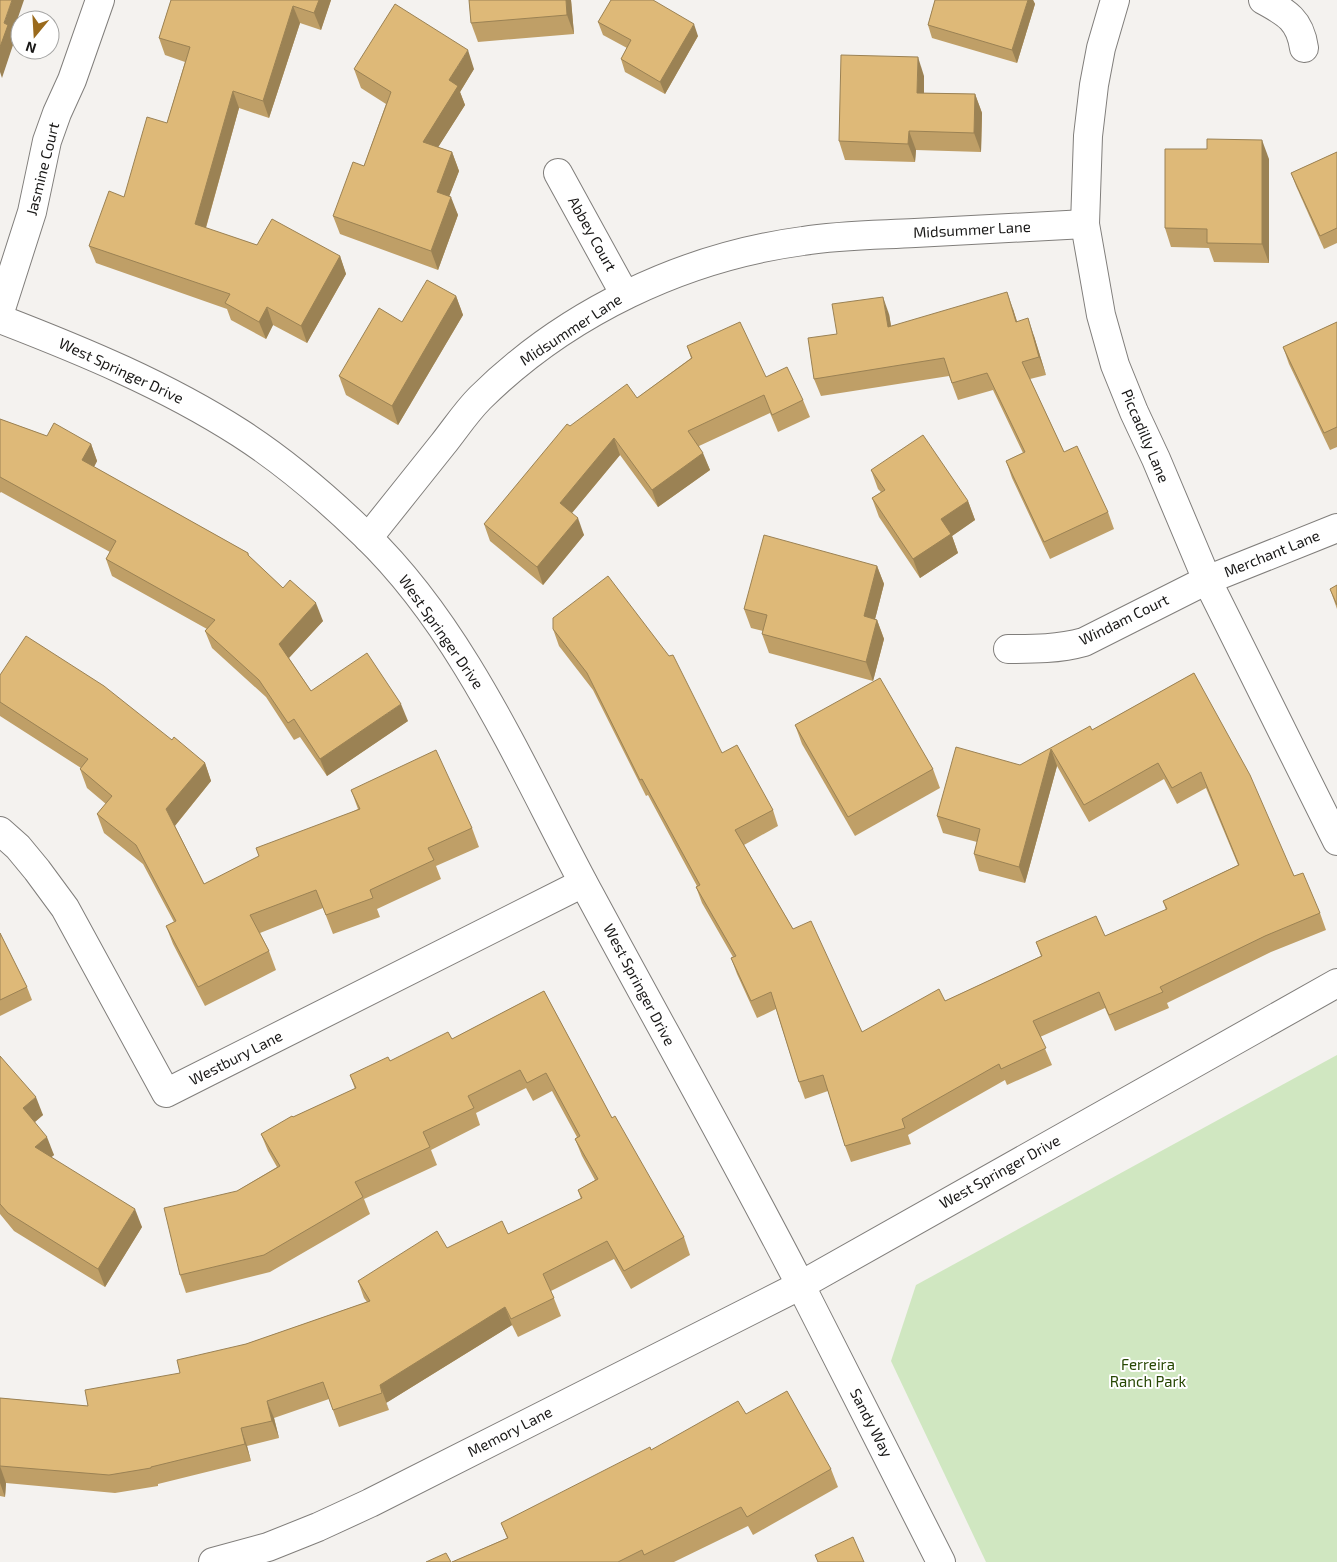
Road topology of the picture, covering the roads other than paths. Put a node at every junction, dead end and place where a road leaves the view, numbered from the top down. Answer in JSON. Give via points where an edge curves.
{"nodes":[{"id":1,"x":100,"y":0,"type":"edge"},
{"id":2,"x":1115,"y":0,"type":"edge"},
{"id":3,"x":1263,"y":0,"type":"edge"},
{"id":4,"x":1304,"y":48,"type":"dead end"},
{"id":5,"x":558,"y":173,"type":"dead end"},
{"id":6,"x":1085,"y":224,"type":"junction"},
{"id":7,"x":626,"y":296,"type":"junction"},
{"id":8,"x":0,"y":312,"type":"edge"},
{"id":9,"x":0,"y":319,"type":"edge"},
{"id":10,"x":1337,"y":528,"type":"edge"},
{"id":11,"x":368,"y":538,"type":"junction"},
{"id":12,"x":1207,"y":580,"type":"junction"},
{"id":13,"x":1008,"y":649,"type":"dead end"},
{"id":14,"x":0,"y":831,"type":"edge"},
{"id":15,"x":1337,"y":841,"type":"edge"},
{"id":16,"x":584,"y":883,"type":"junction"},
{"id":17,"x":1337,"y":983,"type":"edge"},
{"id":18,"x":801,"y":1285,"type":"junction"},
{"id":19,"x":213,"y":1562,"type":"edge"},
{"id":20,"x":941,"y":1562,"type":"edge"}],
"edges":[{"from":1,"to":8,"type":"street","name":"Jasmine Court","via":[[47,141],[32,212]]},
{"from":2,"to":6,"type":"street","name":"Piccadilly Lane","via":[[1094,85],[1088,136]]},
{"from":3,"to":4,"type":"street","via":[[1294,20]]},
{"from":5,"to":7,"type":"street","name":"Abbey Court"},
{"from":6,"to":7,"type":"street","name":"Midsummer Lane","via":[[802,241],[704,263]]},
{"from":6,"to":12,"type":"street","name":"Piccadilly Lane","via":[[1101,315],[1115,365]]},
{"from":7,"to":11,"type":"street","name":"Midsummer Lane","via":[[600,308],[558,335],[516,365],[478,400]]},
{"from":9,"to":11,"type":"street","name":"West Springer Drive","via":[[149,381],[196,406],[244,435],[287,467]]},
{"from":10,"to":12,"type":"street","name":"Merchant Lane"},
{"from":11,"to":16,"type":"street","name":"West Springer Drive","via":[[405,578],[468,667]]},
{"from":12,"to":13,"type":"street","name":"Windam Court","via":[[1084,642],[1048,649]]},
{"from":12,"to":15,"type":"street","name":"Piccadilly Lane"},
{"from":14,"to":16,"type":"street","name":"Westbury Lane","via":[[18,847],[66,908],[166,1093]]},
{"from":16,"to":18,"type":"street","name":"West Springer Drive"},
{"from":17,"to":18,"type":"street","name":"West Springer Drive"},
{"from":18,"to":19,"type":"street","name":"Memory Lane","via":[[318,1527]]},
{"from":18,"to":20,"type":"street","name":"Sandy Way"}]}
